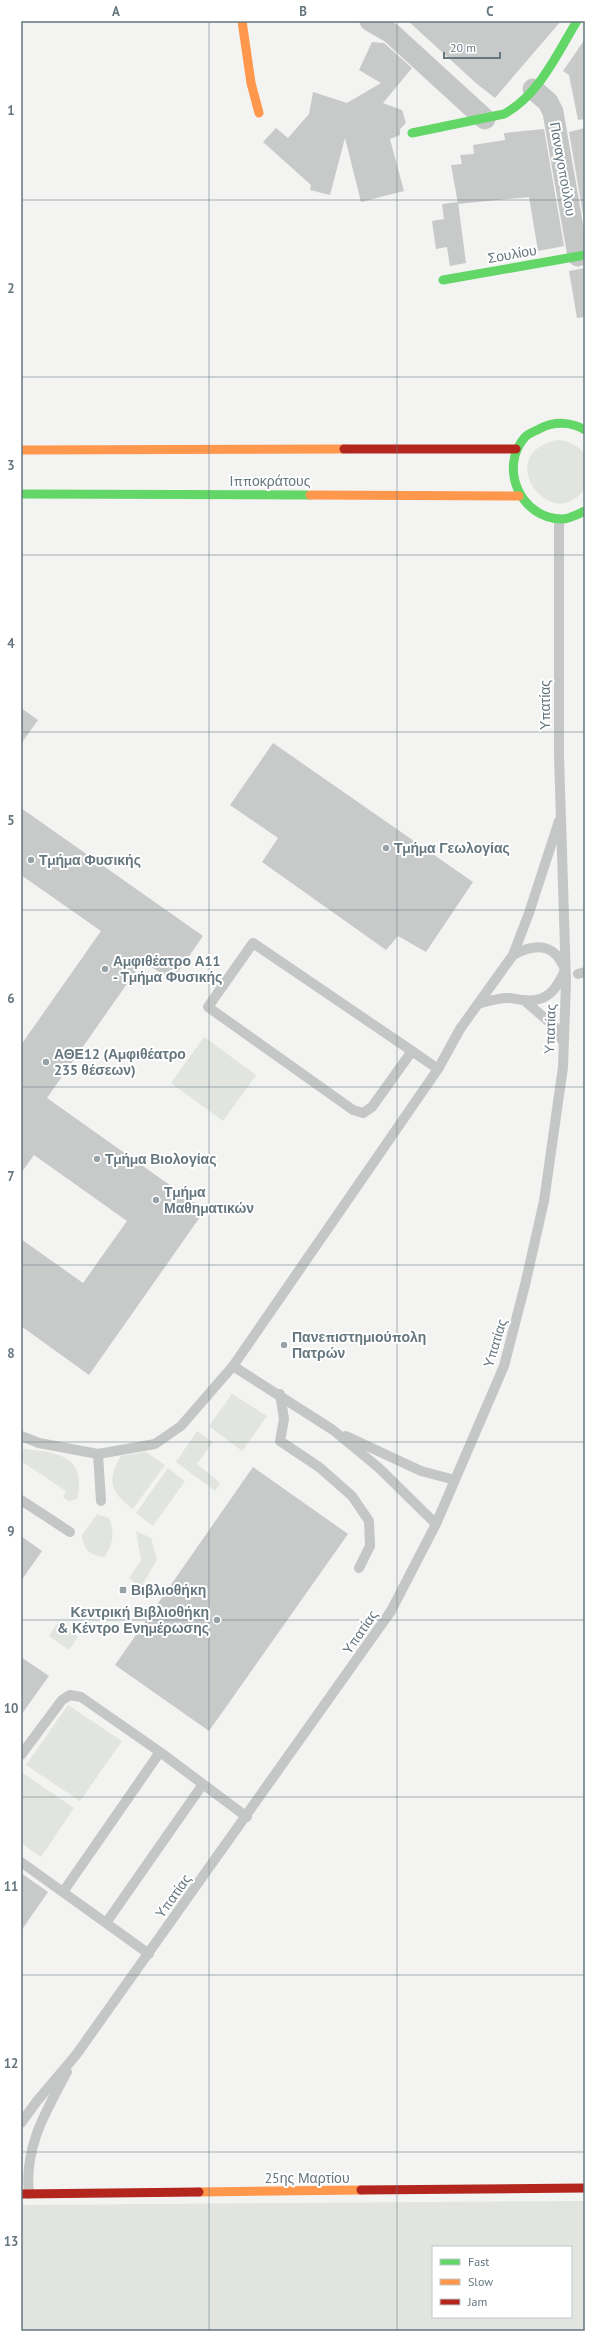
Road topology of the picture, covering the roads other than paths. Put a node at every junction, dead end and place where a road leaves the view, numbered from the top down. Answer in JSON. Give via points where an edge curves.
{"nodes":[{"id":1,"x":242,"y":21,"type":"edge"},
{"id":2,"x":370,"y":21,"type":"edge"},
{"id":3,"x":577,"y":21,"type":"edge"},
{"id":4,"x":533,"y":89,"type":"junction"},
{"id":5,"x":259,"y":113,"type":"dead end"},
{"id":6,"x":485,"y":119,"type":"junction"},
{"id":7,"x":412,"y":133,"type":"dead end"},
{"id":8,"x":581,"y":255,"type":"edge"},
{"id":9,"x":443,"y":280,"type":"dead end"},
{"id":10,"x":585,"y":430,"type":"edge"},
{"id":11,"x":516,"y":449,"type":"junction"},
{"id":12,"x":21,"y":450,"type":"edge"},
{"id":13,"x":21,"y":494,"type":"edge"},
{"id":14,"x":518,"y":496,"type":"junction"},
{"id":15,"x":585,"y":512,"type":"edge"},
{"id":16,"x":559,"y":520,"type":"junction"},
{"id":17,"x":561,"y":812,"type":"junction"},
{"id":18,"x":513,"y":955,"type":"junction"},
{"id":19,"x":565,"y":970,"type":"junction"},
{"id":20,"x":525,"y":1000,"type":"junction"},
{"id":21,"x":478,"y":1004,"type":"junction"},
{"id":22,"x":564,"y":1044,"type":"junction"},
{"id":23,"x":412,"y":1051,"type":"junction"},
{"id":24,"x":438,"y":1069,"type":"junction"},
{"id":25,"x":233,"y":1366,"type":"junction"},
{"id":26,"x":280,"y":1394,"type":"junction"},
{"id":27,"x":333,"y":1430,"type":"junction"},
{"id":28,"x":21,"y":1436,"type":"edge"},
{"id":29,"x":98,"y":1454,"type":"junction"},
{"id":30,"x":455,"y":1480,"type":"junction"},
{"id":31,"x":21,"y":1500,"type":"edge"},
{"id":32,"x":101,"y":1501,"type":"dead end"},
{"id":33,"x":436,"y":1524,"type":"junction"},
{"id":34,"x":70,"y":1532,"type":"dead end"},
{"id":35,"x":359,"y":1568,"type":"dead end"},
{"id":36,"x":160,"y":1752,"type":"junction"},
{"id":37,"x":21,"y":1756,"type":"edge"},
{"id":38,"x":203,"y":1784,"type":"junction"},
{"id":39,"x":247,"y":1817,"type":"junction"},
{"id":40,"x":21,"y":1862,"type":"edge"},
{"id":41,"x":63,"y":1892,"type":"junction"},
{"id":42,"x":106,"y":1923,"type":"junction"},
{"id":43,"x":149,"y":1954,"type":"junction"},
{"id":44,"x":76,"y":2055,"type":"junction"},
{"id":45,"x":21,"y":2123,"type":"edge"},
{"id":46,"x":585,"y":2188,"type":"edge"},
{"id":47,"x":25,"y":2194,"type":"edge"}],
"edges":[{"from":1,"to":5,"type":"street"},
{"from":2,"to":6,"type":"street","via":[[391,33]]},
{"from":3,"to":4,"type":"street"},
{"from":4,"to":6,"type":"street","via":[[515,109]]},
{"from":4,"to":8,"type":"street","name":"Παναγοπούλου","via":[[548,102],[553,112]]},
{"from":6,"to":7,"type":"street"},
{"from":8,"to":9,"type":"street","name":"Σουλίου"},
{"from":10,"to":11,"type":"street","via":[[567,424],[552,423],[540,426]]},
{"from":11,"to":12,"type":"street"},
{"from":11,"to":14,"type":"street","via":[[511,472]]},
{"from":13,"to":14,"type":"street","name":"Ιπποκράτους"},
{"from":14,"to":16,"type":"street","via":[[536,513]]},
{"from":15,"to":16,"type":"street"},
{"from":16,"to":17,"type":"lane","name":"Υπατίας"},
{"from":17,"to":18,"type":"lane"},
{"from":17,"to":19,"type":"lane","name":"Υπατίας"},
{"from":18,"to":19,"type":"lane","via":[[527,948],[539,947],[552,951],[560,958]]},
{"from":18,"to":21,"type":"lane"},
{"from":19,"to":20,"type":"lane","via":[[553,993],[544,998]]},
{"from":19,"to":22,"type":"lane","name":"Υπατίας"},
{"from":20,"to":21,"type":"lane","via":[[494,998]]},
{"from":20,"to":22,"type":"lane","via":[[554,1027]]},
{"from":21,"to":24,"type":"lane","via":[[460,1029]]},
{"from":22,"to":30,"type":"lane","name":"Υπατίας","via":[[544,1201],[525,1285],[504,1366]]},
{"from":23,"to":23,"type":"lane","via":[[253,943],[208,1007],[353,1110],[363,1112],[372,1107]]},
{"from":23,"to":24,"type":"lane"},
{"from":24,"to":25,"type":"lane"},
{"from":25,"to":26,"type":"lane"},
{"from":25,"to":29,"type":"lane","via":[[181,1426],[155,1444]]},
{"from":26,"to":27,"type":"lane"},
{"from":26,"to":35,"type":"lane","via":[[284,1419],[280,1441],[319,1467],[346,1491],[369,1520],[370,1546]]},
{"from":27,"to":30,"type":"lane","via":[[421,1471]]},
{"from":27,"to":33,"type":"lane","via":[[379,1468]]},
{"from":28,"to":29,"type":"lane","via":[[39,1443]]},
{"from":29,"to":32,"type":"lane"},
{"from":30,"to":33,"type":"lane","name":"Υπατίας"},
{"from":31,"to":34,"type":"lane"},
{"from":33,"to":39,"type":"lane","name":"Υπατίας","via":[[391,1611]]},
{"from":36,"to":37,"type":"lane","via":[[81,1697],[70,1695],[62,1700]]},
{"from":36,"to":38,"type":"lane"},
{"from":36,"to":41,"type":"lane"},
{"from":38,"to":39,"type":"lane"},
{"from":38,"to":42,"type":"lane"},
{"from":39,"to":43,"type":"lane","name":"Υπατίας"},
{"from":40,"to":41,"type":"lane"},
{"from":41,"to":42,"type":"lane"},
{"from":42,"to":43,"type":"lane"},
{"from":43,"to":44,"type":"lane","name":"Υπατίας"},
{"from":44,"to":45,"type":"lane","name":"Υπατίας"},
{"from":44,"to":47,"type":"lane","name":"Υπατίας","via":[[37,2133],[27,2173]]},
{"from":46,"to":47,"type":"street","name":"25ης Μαρτίου"}]}
